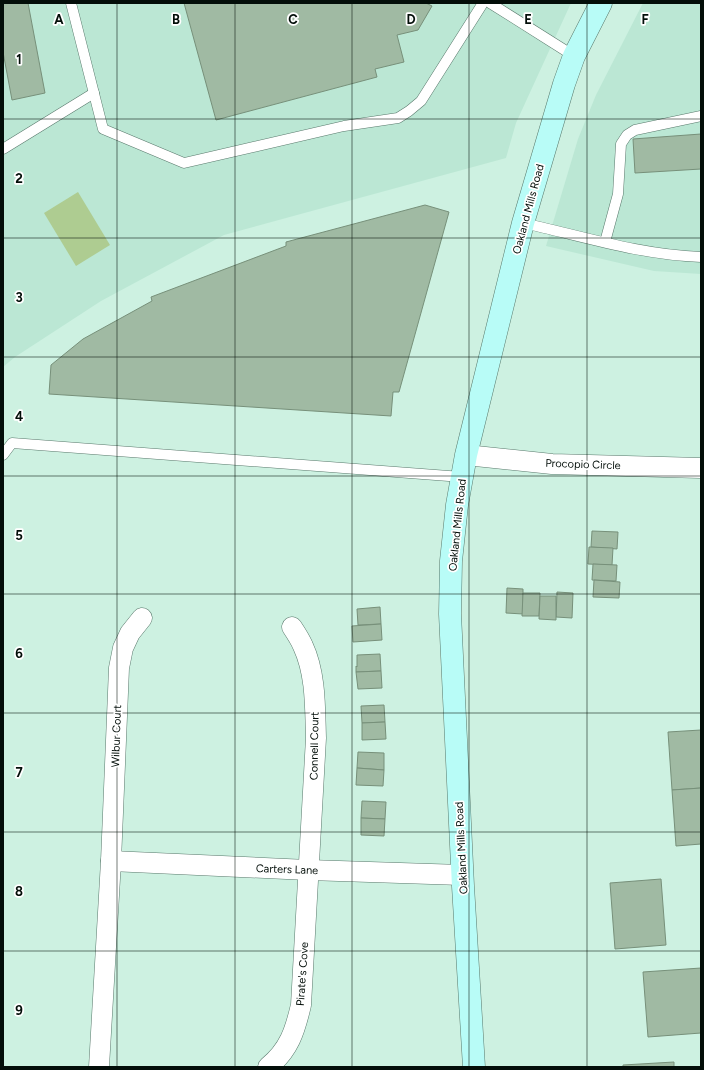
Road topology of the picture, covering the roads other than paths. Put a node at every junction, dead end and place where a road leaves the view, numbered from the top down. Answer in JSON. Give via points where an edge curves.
{"nodes":[{"id":1,"x":71,"y":3,"type":"edge"},
{"id":2,"x":483,"y":3,"type":"edge"},
{"id":3,"x":490,"y":3,"type":"edge"},
{"id":4,"x":601,"y":3,"type":"edge"},
{"id":5,"x":574,"y":56,"type":"junction"},
{"id":6,"x":94,"y":93,"type":"junction"},
{"id":7,"x":701,"y":116,"type":"edge"},
{"id":8,"x":3,"y":149,"type":"edge"},
{"id":9,"x":523,"y":223,"type":"junction"},
{"id":10,"x":605,"y":242,"type":"junction"},
{"id":11,"x":701,"y":257,"type":"edge"},
{"id":12,"x":3,"y":455,"type":"edge"},
{"id":13,"x":466,"y":455,"type":"junction"},
{"id":14,"x":701,"y":468,"type":"edge"},
{"id":15,"x":462,"y":477,"type":"junction"},
{"id":16,"x":142,"y":618,"type":"dead end"},
{"id":17,"x":292,"y":627,"type":"dead end"},
{"id":18,"x":111,"y":861,"type":"junction"},
{"id":19,"x":308,"y":870,"type":"junction"},
{"id":20,"x":462,"y":875,"type":"junction"},
{"id":21,"x":99,"y":1067,"type":"edge"},
{"id":22,"x":268,"y":1067,"type":"edge"},
{"id":23,"x":474,"y":1067,"type":"edge"}],
"edges":[{"from":1,"to":6,"type":"lane"},
{"from":2,"to":6,"type":"lane","via":[[421,100],[398,118],[344,126],[184,163],[104,129]]},
{"from":3,"to":5,"type":"lane"},
{"from":4,"to":5,"type":"street","name":"Oakland Mills Road"},
{"from":5,"to":9,"type":"street","name":"Oakland Mills Road"},
{"from":6,"to":8,"type":"lane"},
{"from":7,"to":10,"type":"lane","via":[[627,134],[621,144],[618,194]]},
{"from":9,"to":10,"type":"lane"},
{"from":9,"to":13,"type":"street","name":"Oakland Mills Road"},
{"from":10,"to":11,"type":"lane","via":[[642,251]]},
{"from":12,"to":15,"type":"lane","via":[[12,443]]},
{"from":13,"to":14,"type":"street","name":"Procopio Circle","via":[[552,464]]},
{"from":13,"to":15,"type":"street","name":"Oakland Mills Road"},
{"from":15,"to":20,"type":"street","name":"Oakland Mills Road","via":[[451,561],[450,614]]},
{"from":16,"to":18,"type":"street","name":"Wilbur Court","via":[[130,632],[123,648],[119,668]]},
{"from":17,"to":19,"type":"street","name":"Connell Court","via":[[303,647],[311,671],[314,699],[316,738]]},
{"from":18,"to":19,"type":"street","name":"Carters Lane"},
{"from":18,"to":21,"type":"street"},
{"from":19,"to":20,"type":"street","name":"Carters Lane"},
{"from":19,"to":22,"type":"street","name":"Pirate's Cove","via":[[301,1005],[289,1044]]},
{"from":20,"to":23,"type":"street","name":"Oakland Mills Road"}]}
